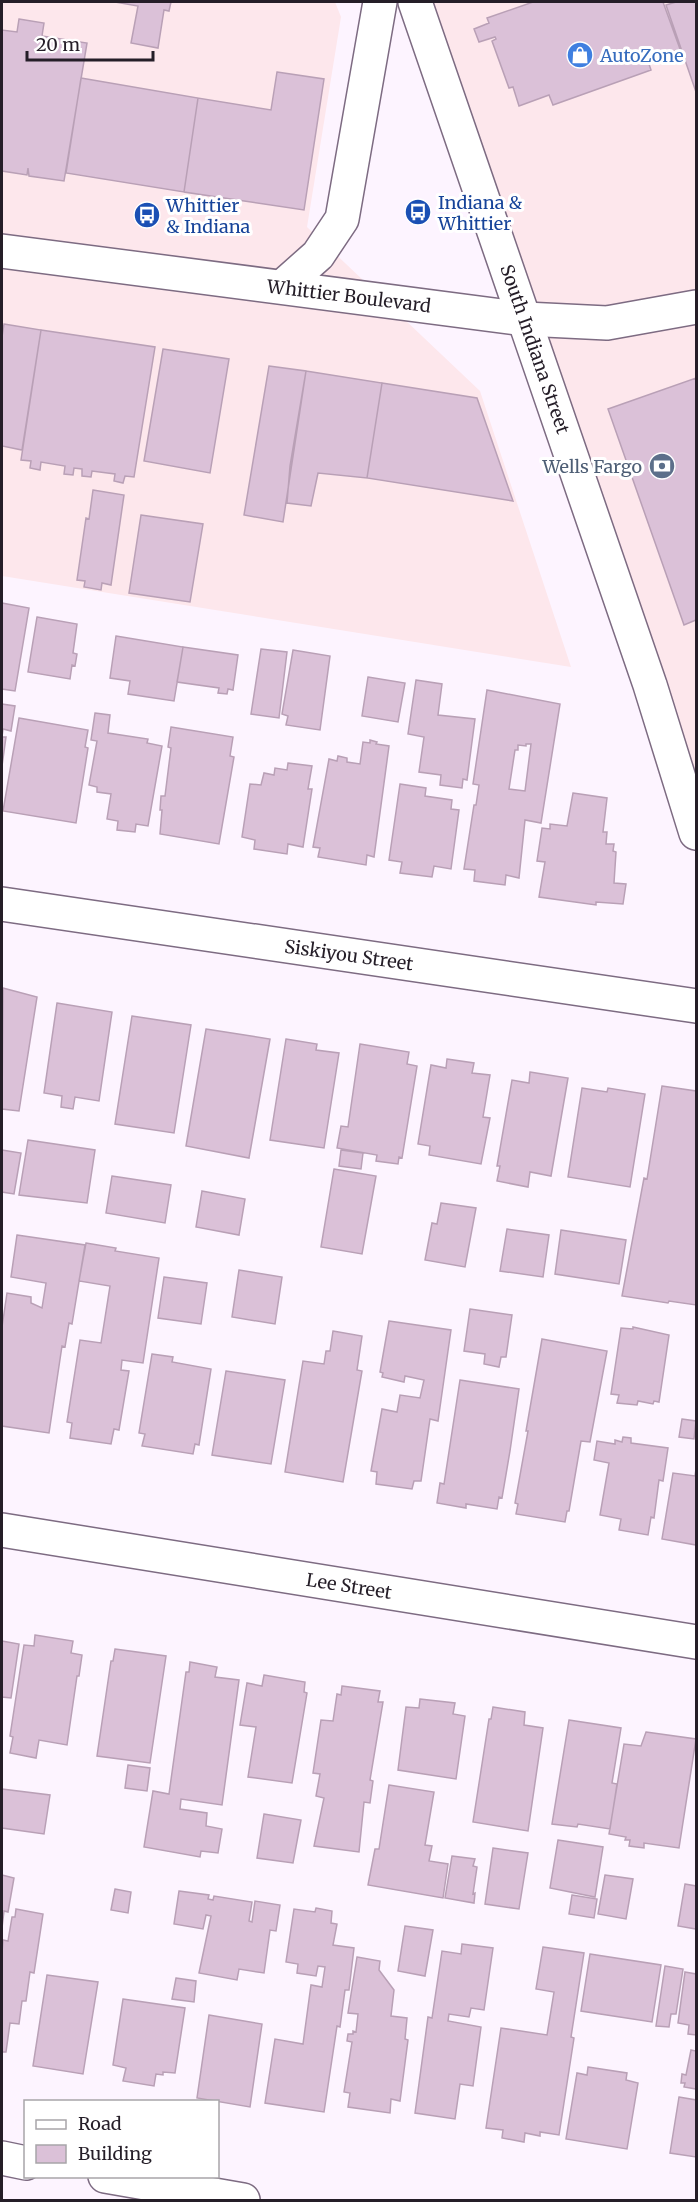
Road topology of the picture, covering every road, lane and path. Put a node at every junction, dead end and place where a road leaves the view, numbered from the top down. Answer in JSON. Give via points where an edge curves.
{"nodes":[{"id":1,"x":380,"y":2,"type":"edge"},
{"id":2,"x":415,"y":2,"type":"edge"},
{"id":3,"x":2,"y":251,"type":"edge"},
{"id":4,"x":282,"y":287,"type":"junction"},
{"id":5,"x":696,"y":306,"type":"edge"},
{"id":6,"x":525,"y":319,"type":"junction"},
{"id":7,"x":696,"y":833,"type":"edge"},
{"id":8,"x":2,"y":904,"type":"edge"},
{"id":9,"x":696,"y":1006,"type":"edge"},
{"id":10,"x":2,"y":1530,"type":"edge"},
{"id":11,"x":696,"y":1642,"type":"edge"},
{"id":12,"x":2,"y":2158,"type":"edge"},
{"id":13,"x":24,"y":2163,"type":"edge"},
{"id":14,"x":116,"y":2178,"type":"edge"},
{"id":15,"x":243,"y":2200,"type":"edge"}],
"edges":[{"from":1,"to":4,"type":"main road","via":[[342,219],[318,255]]},
{"from":2,"to":6,"type":"main road","name":"South Indiana Street"},
{"from":3,"to":4,"type":"main road","name":"Whittier Boulevard"},
{"from":4,"to":6,"type":"main road","name":"Whittier Boulevard"},
{"from":5,"to":6,"type":"main road","name":"Whittier Boulevard","via":[[607,323]]},
{"from":6,"to":7,"type":"main road","name":"South Indiana Street","via":[[650,685]]},
{"from":8,"to":9,"type":"main road","name":"Siskiyou Street"},
{"from":10,"to":11,"type":"main road","name":"Lee Street"},
{"from":12,"to":13,"type":"main road"},
{"from":14,"to":15,"type":"main road"}]}
